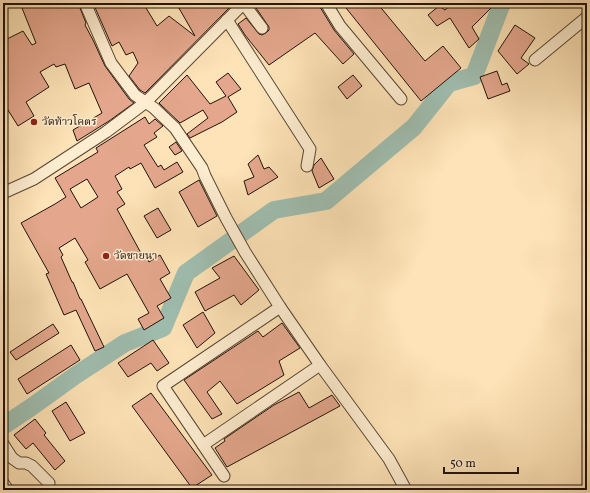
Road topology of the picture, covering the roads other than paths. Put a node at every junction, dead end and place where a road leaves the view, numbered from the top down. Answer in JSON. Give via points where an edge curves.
{"nodes":[{"id":1,"x":85,"y":3,"type":"edge"},
{"id":2,"x":244,"y":3,"type":"edge"},
{"id":3,"x":326,"y":3,"type":"edge"},
{"id":4,"x":587,"y":16,"type":"edge"},
{"id":5,"x":227,"y":20,"type":"junction"},
{"id":6,"x":262,"y":28,"type":"dead end"},
{"id":7,"x":535,"y":60,"type":"dead end"},
{"id":8,"x":402,"y":98,"type":"dead end"},
{"id":9,"x":146,"y":102,"type":"junction"},
{"id":10,"x":307,"y":166,"type":"dead end"},
{"id":11,"x":3,"y":193,"type":"edge"},
{"id":12,"x":280,"y":307,"type":"junction"},
{"id":13,"x":320,"y":365,"type":"junction"},
{"id":14,"x":3,"y":444,"type":"edge"},
{"id":15,"x":203,"y":445,"type":"junction"},
{"id":16,"x":224,"y":476,"type":"dead end"},
{"id":17,"x":3,"y":483,"type":"edge"},
{"id":18,"x":49,"y":483,"type":"dead end"},
{"id":19,"x":8,"y":490,"type":"edge"},
{"id":20,"x":406,"y":490,"type":"edge"}],
"edges":[{"from":1,"to":9,"type":"street","via":[[111,63],[135,95]]},
{"from":2,"to":5,"type":"street"},
{"from":2,"to":6,"type":"street"},
{"from":3,"to":8,"type":"street","via":[[340,26]]},
{"from":4,"to":7,"type":"street"},
{"from":5,"to":9,"type":"street"},
{"from":5,"to":10,"type":"street","via":[[310,149]]},
{"from":9,"to":11,"type":"street","via":[[106,132],[34,179]]},
{"from":9,"to":12,"type":"street","via":[[175,128],[195,156],[245,252]]},
{"from":12,"to":13,"type":"street"},
{"from":12,"to":15,"type":"street","via":[[163,386]]},
{"from":13,"to":15,"type":"street"},
{"from":13,"to":20,"type":"street","via":[[389,459]]},
{"from":14,"to":18,"type":"street","via":[[12,458],[19,463],[32,466]]},
{"from":15,"to":16,"type":"street"},
{"from":17,"to":19,"type":"street"}]}
